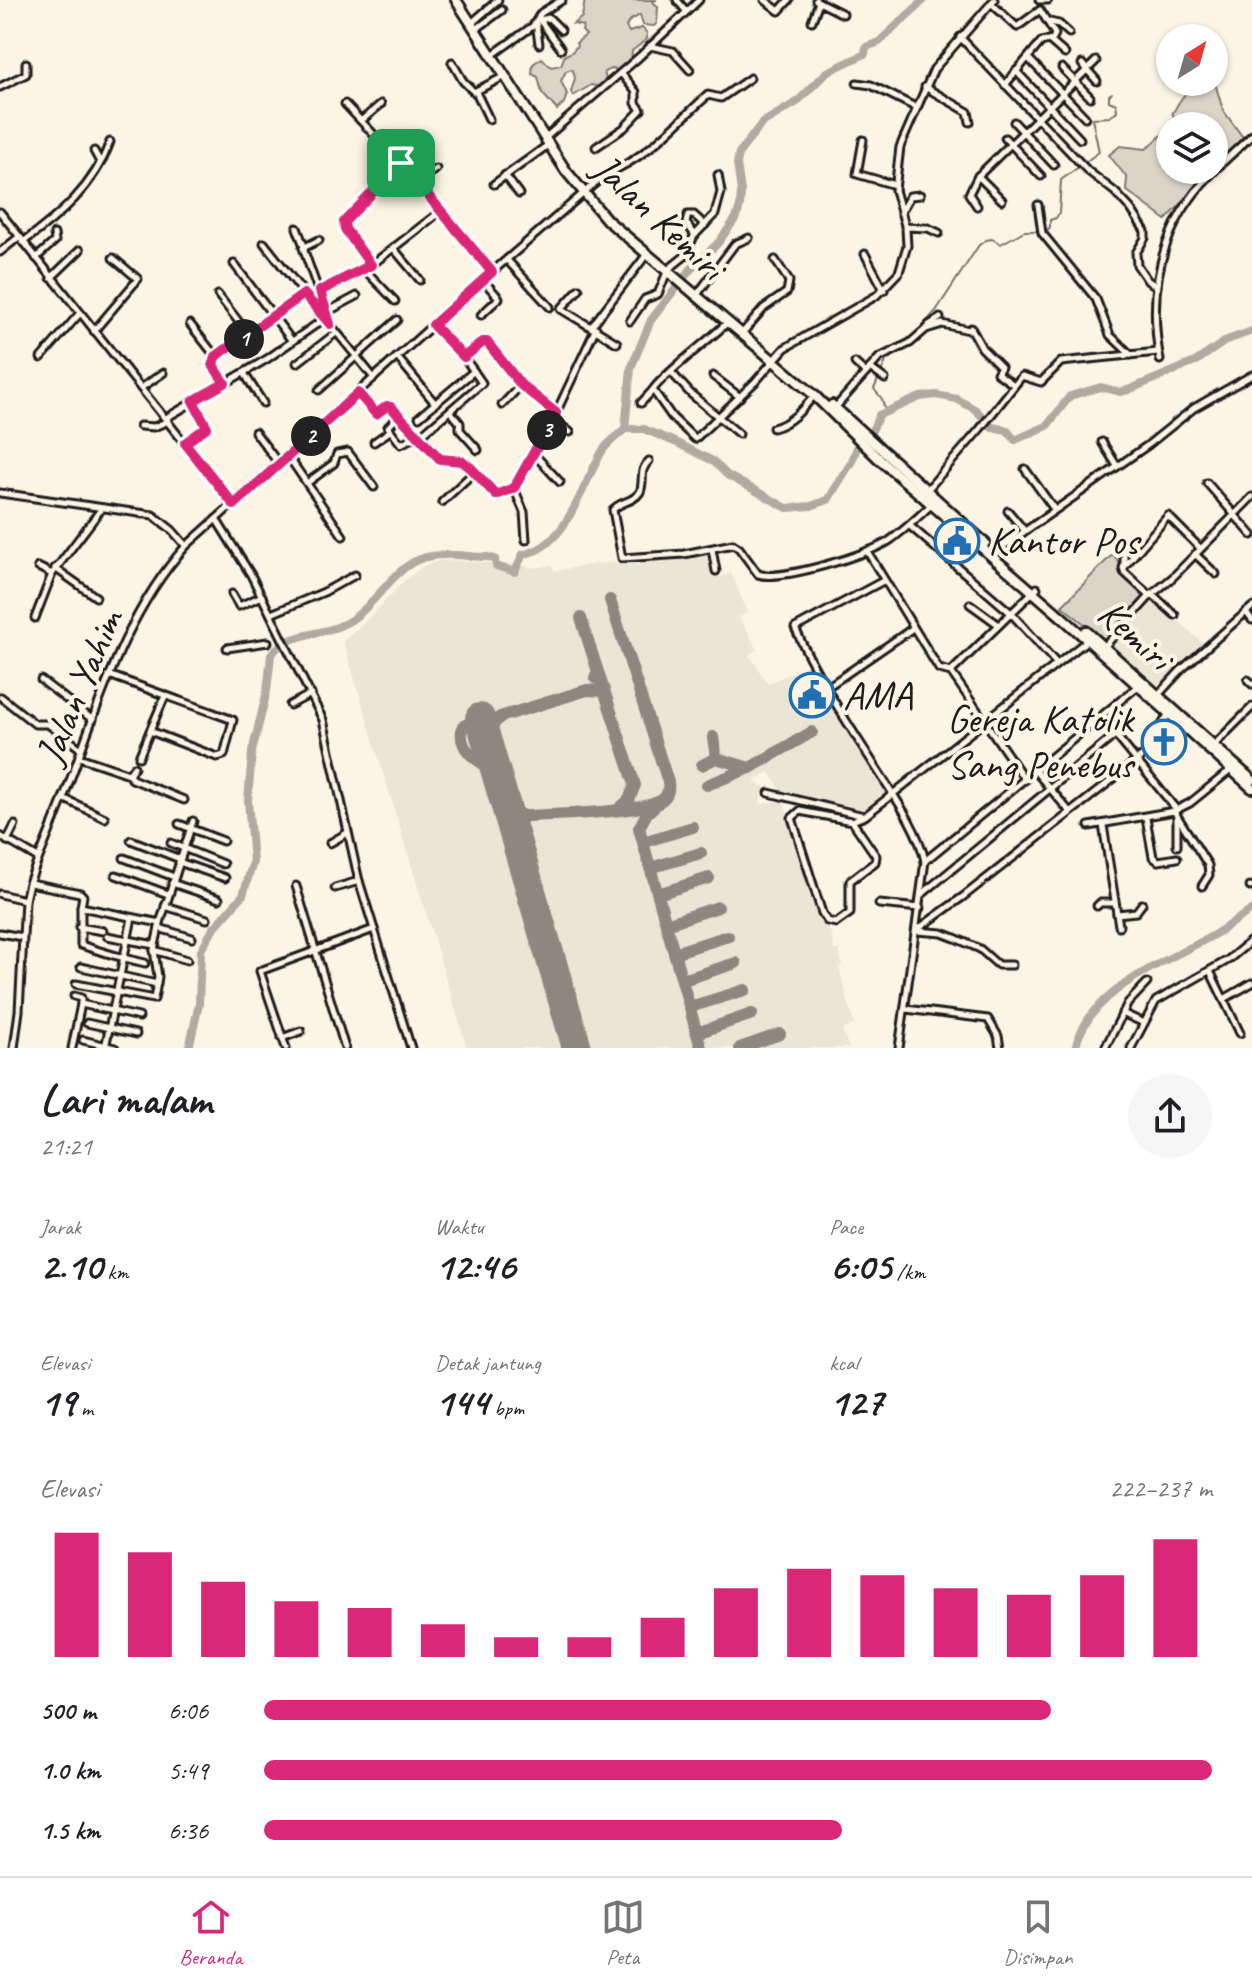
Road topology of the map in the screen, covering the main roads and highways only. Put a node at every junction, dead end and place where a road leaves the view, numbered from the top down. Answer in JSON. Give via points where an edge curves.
{"nodes":[{"id":1,"x":459,"y":0,"type":"edge"},
{"id":2,"x":473,"y":21,"type":"junction"},
{"id":3,"x":547,"y":140,"type":"junction"},
{"id":4,"x":586,"y":193,"type":"junction"},
{"id":5,"x":670,"y":271,"type":"junction"},
{"id":6,"x":695,"y":291,"type":"junction"},
{"id":7,"x":775,"y":359,"type":"junction"},
{"id":8,"x":834,"y":410,"type":"junction"},
{"id":9,"x":848,"y":424,"type":"joint"},
{"id":10,"x":880,"y":455,"type":"junction"},
{"id":11,"x":935,"y":502,"type":"junction"},
{"id":12,"x":1089,"y":639,"type":"junction"},
{"id":13,"x":1141,"y":684,"type":"junction"},
{"id":14,"x":1171,"y":711,"type":"junction"},
{"id":15,"x":1185,"y":724,"type":"junction"},
{"id":16,"x":1234,"y":767,"type":"junction"},
{"id":17,"x":1252,"y":780,"type":"edge"},
{"id":18,"x":1252,"y":788,"type":"edge"}],
"edges":[{"from":1,"to":2,"type":"highway","name":"Jalan Kemiri"},
{"from":2,"to":3,"type":"highway","name":"Jalan Kemiri"},
{"from":2,"to":3,"type":"highway","name":"Jalan Kemiri"},
{"from":3,"to":4,"type":"highway","name":"Jalan Kemiri"},
{"from":4,"to":5,"type":"highway","name":"Jalan Kemiri"},
{"from":4,"to":5,"type":"highway","name":"Jalan Kemiri"},
{"from":5,"to":6,"type":"highway","name":"Jalan Kemiri"},
{"from":6,"to":7,"type":"highway","name":"Jalan Kemiri"},
{"from":6,"to":7,"type":"highway","name":"Jalan Kemiri"},
{"from":7,"to":8,"type":"highway","name":"Jalan Kemiri"},
{"from":7,"to":8,"type":"highway","name":"Jalan Kemiri"},
{"from":8,"to":9,"type":"highway","name":"Jalan Kemiri"},
{"from":9,"to":10,"type":"highway","name":"Kemiri"},
{"from":10,"to":11,"type":"highway","name":"Kemiri"},
{"from":10,"to":11,"type":"highway","name":"Kemiri"},
{"from":11,"to":12,"type":"highway","name":"Kemiri"},
{"from":12,"to":13,"type":"highway","name":"Kemiri"},
{"from":12,"to":13,"type":"highway","name":"Kemiri"},
{"from":13,"to":14,"type":"highway","name":"Kemiri"},
{"from":13,"to":14,"type":"highway","name":"Kemiri"},
{"from":14,"to":15,"type":"highway","name":"Kemiri"},
{"from":15,"to":16,"type":"highway","name":"Kemiri"},
{"from":15,"to":16,"type":"highway","name":"Kemiri"},
{"from":16,"to":17,"type":"highway","name":"Kemiri"},
{"from":16,"to":18,"type":"highway","name":"Kemiri"}]}
